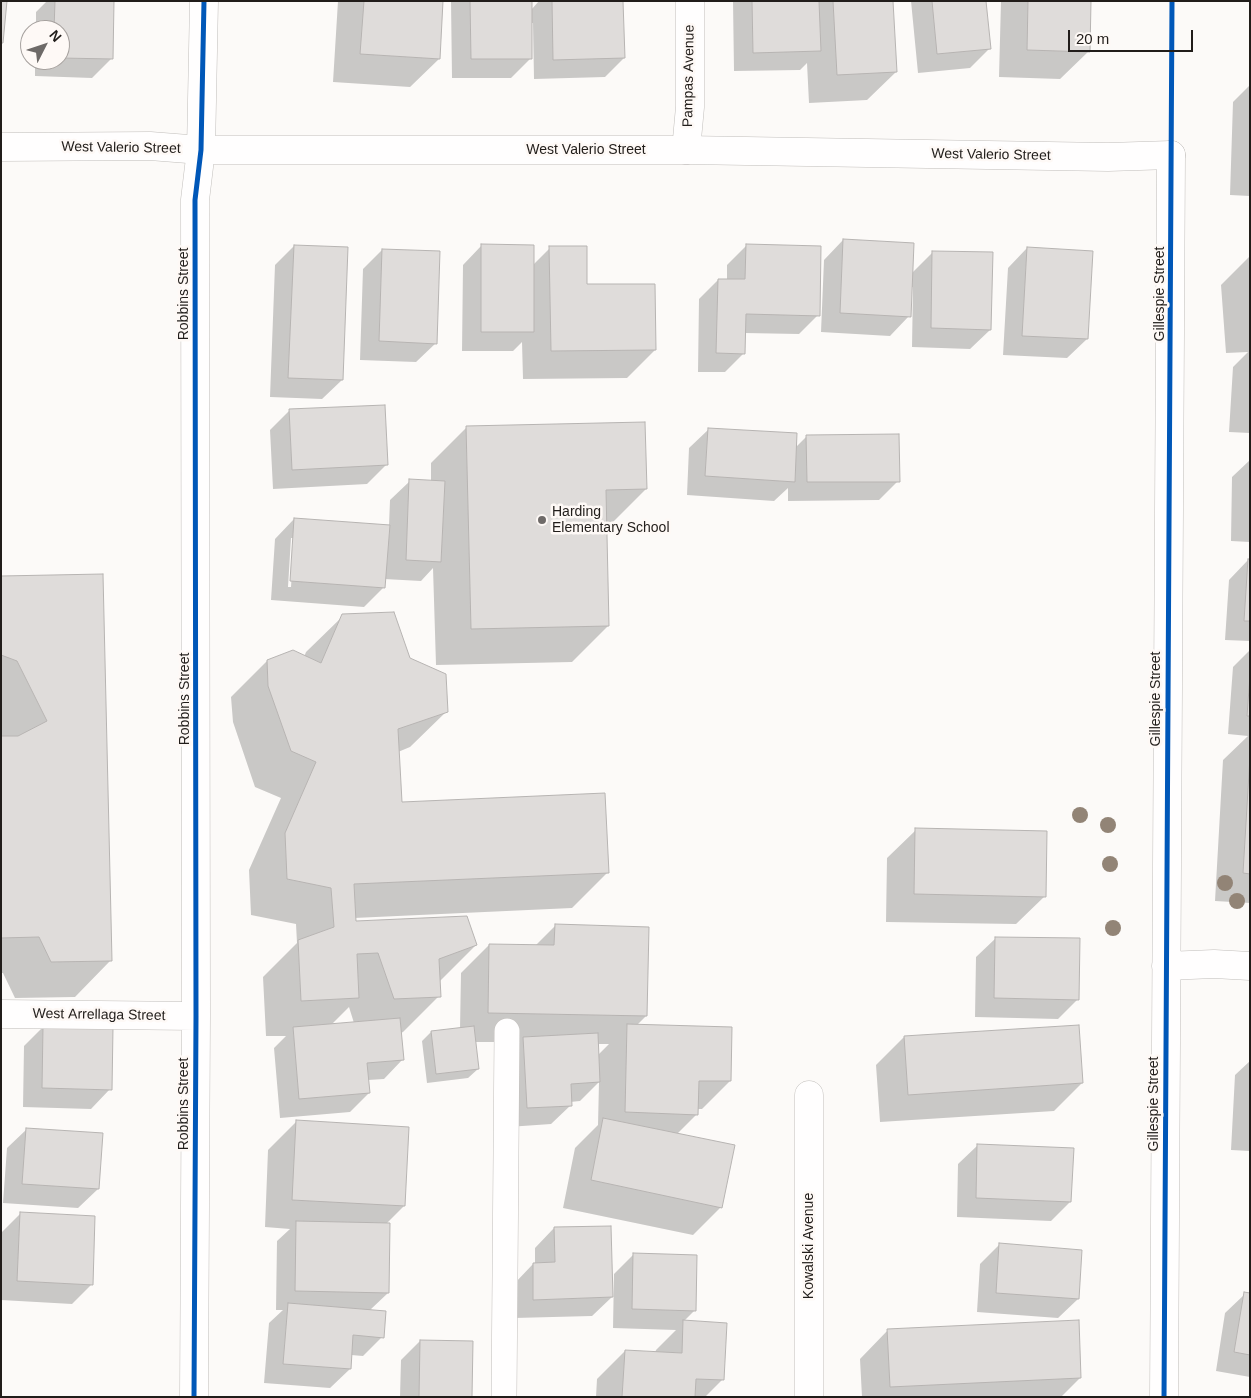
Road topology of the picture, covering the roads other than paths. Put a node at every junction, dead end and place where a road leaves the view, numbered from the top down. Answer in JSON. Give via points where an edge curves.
{"nodes":[{"id":1,"x":204,"y":1,"type":"edge"},
{"id":2,"x":690,"y":1,"type":"edge"},
{"id":3,"x":1,"y":147,"type":"edge"},
{"id":4,"x":201,"y":150,"type":"junction"},
{"id":5,"x":686,"y":150,"type":"junction"},
{"id":6,"x":1171,"y":155,"type":"joint"},
{"id":7,"x":1166,"y":966,"type":"junction"},
{"id":8,"x":1250,"y":966,"type":"edge"},
{"id":9,"x":1,"y":1014,"type":"edge"},
{"id":10,"x":196,"y":1016,"type":"junction"},
{"id":11,"x":507,"y":1031,"type":"dead end"},
{"id":12,"x":808,"y":1095,"type":"dead end"},
{"id":13,"x":194,"y":1397,"type":"edge"},
{"id":14,"x":504,"y":1397,"type":"edge"},
{"id":15,"x":809,"y":1397,"type":"edge"},
{"id":16,"x":1164,"y":1397,"type":"edge"}],
"edges":[{"from":1,"to":4,"type":"street","name":"Robbins Street"},
{"from":2,"to":5,"type":"street","name":"Pampas Avenue","via":[[690,107]]},
{"from":3,"to":4,"type":"street","name":"West Valerio Street","via":[[150,146]]},
{"from":4,"to":5,"type":"street","name":"West Valerio Street"},
{"from":4,"to":10,"type":"street","name":"Robbins Street","via":[[195,200]]},
{"from":5,"to":6,"type":"street","name":"West Valerio Street","via":[[1108,157]]},
{"from":6,"to":7,"type":"street","name":"Gillespie Street"},
{"from":7,"to":8,"type":"street"},
{"from":7,"to":16,"type":"street","name":"Gillespie Street"},
{"from":9,"to":10,"type":"street","name":"West Arrellaga Street"},
{"from":10,"to":13,"type":"street","name":"Robbins Street"},
{"from":11,"to":14,"type":"lane"},
{"from":12,"to":15,"type":"street","name":"Kowalski Avenue"}]}
